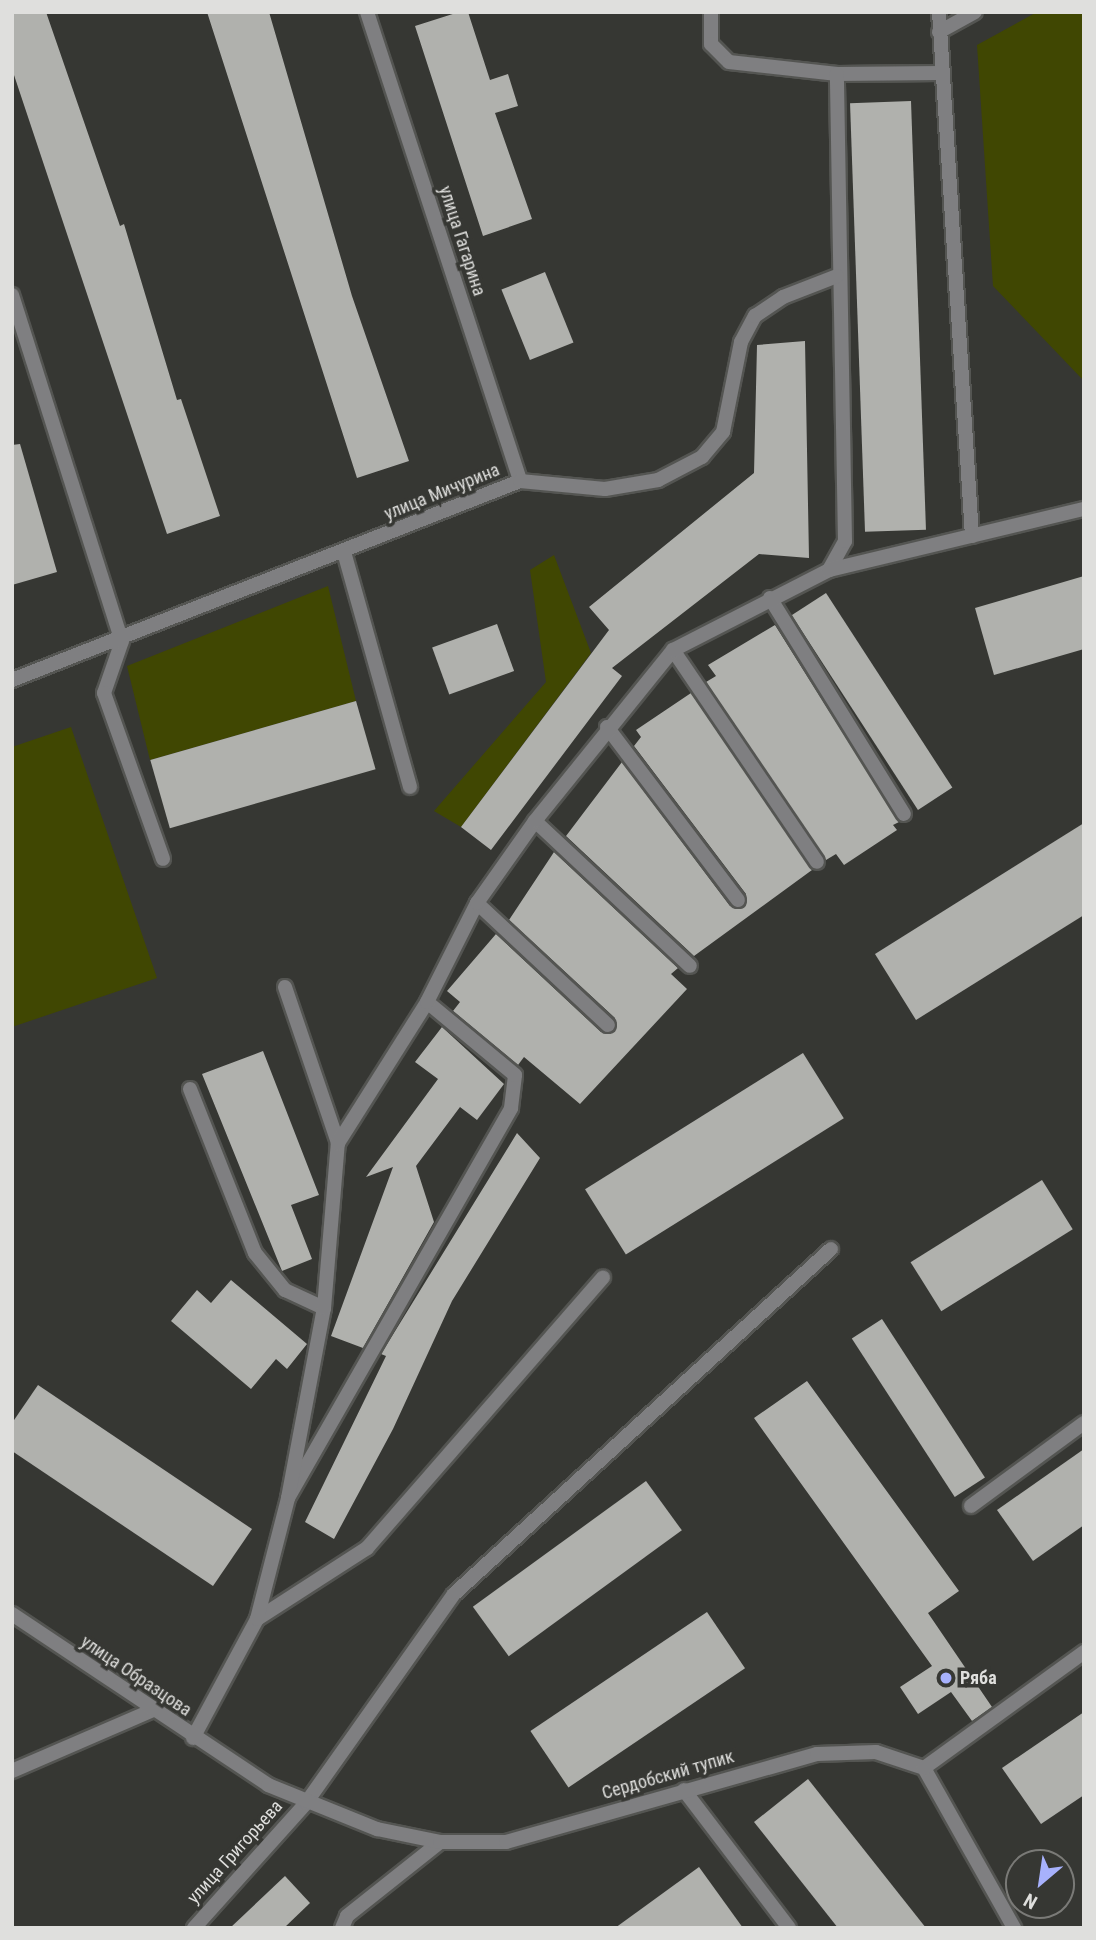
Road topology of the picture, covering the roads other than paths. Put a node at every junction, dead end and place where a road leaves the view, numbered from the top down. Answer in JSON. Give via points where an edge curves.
{"nodes":[{"id":1,"x":367,"y":12,"type":"edge"},
{"id":2,"x":711,"y":12,"type":"edge"},
{"id":3,"x":940,"y":12,"type":"edge"},
{"id":4,"x":975,"y":12,"type":"edge"},
{"id":5,"x":939,"y":32,"type":"junction"},
{"id":6,"x":940,"y":73,"type":"junction"},
{"id":7,"x":837,"y":74,"type":"junction"},
{"id":8,"x":837,"y":276,"type":"junction"},
{"id":9,"x":12,"y":295,"type":"edge"},
{"id":10,"x":520,"y":481,"type":"junction"},
{"id":11,"x":1084,"y":509,"type":"edge"},
{"id":12,"x":972,"y":536,"type":"junction"},
{"id":13,"x":344,"y":552,"type":"junction"},
{"id":14,"x":829,"y":570,"type":"junction"},
{"id":15,"x":770,"y":598,"type":"junction"},
{"id":16,"x":122,"y":641,"type":"junction"},
{"id":17,"x":673,"y":650,"type":"junction"},
{"id":18,"x":12,"y":680,"type":"edge"},
{"id":19,"x":607,"y":727,"type":"junction"},
{"id":20,"x":410,"y":787,"type":"dead end"},
{"id":21,"x":904,"y":814,"type":"dead end"},
{"id":22,"x":535,"y":821,"type":"junction"},
{"id":23,"x":163,"y":859,"type":"dead end"},
{"id":24,"x":817,"y":862,"type":"dead end"},
{"id":25,"x":738,"y":900,"type":"dead end"},
{"id":26,"x":477,"y":903,"type":"junction"},
{"id":27,"x":690,"y":966,"type":"dead end"},
{"id":28,"x":285,"y":987,"type":"dead end"},
{"id":29,"x":427,"y":1002,"type":"junction"},
{"id":30,"x":608,"y":1025,"type":"dead end"},
{"id":31,"x":190,"y":1089,"type":"dead end"},
{"id":32,"x":338,"y":1143,"type":"junction"},
{"id":33,"x":831,"y":1249,"type":"dead end"},
{"id":34,"x":603,"y":1277,"type":"dead end"},
{"id":35,"x":324,"y":1308,"type":"junction"},
{"id":36,"x":1084,"y":1423,"type":"edge"},
{"id":37,"x":288,"y":1498,"type":"junction"},
{"id":38,"x":971,"y":1506,"type":"dead end"},
{"id":39,"x":12,"y":1614,"type":"edge"},
{"id":40,"x":257,"y":1619,"type":"junction"},
{"id":41,"x":1084,"y":1652,"type":"edge"},
{"id":42,"x":153,"y":1710,"type":"junction"},
{"id":43,"x":193,"y":1738,"type":"junction"},
{"id":44,"x":239,"y":1768,"type":"joint"},
{"id":45,"x":924,"y":1768,"type":"junction"},
{"id":46,"x":12,"y":1771,"type":"edge"},
{"id":47,"x":684,"y":1790,"type":"junction"},
{"id":48,"x":306,"y":1803,"type":"junction"},
{"id":49,"x":439,"y":1842,"type":"junction"},
{"id":50,"x":194,"y":1928,"type":"edge"},
{"id":51,"x":342,"y":1928,"type":"edge"},
{"id":52,"x":789,"y":1928,"type":"edge"},
{"id":53,"x":1014,"y":1928,"type":"edge"}],
"edges":[{"from":1,"to":10,"type":"street","name":"улица Гагарина"},
{"from":2,"to":7,"type":"street","via":[[710,44],[729,62]]},
{"from":3,"to":5,"type":"street"},
{"from":4,"to":5,"type":"street"},
{"from":5,"to":6,"type":"street"},
{"from":6,"to":7,"type":"street"},
{"from":6,"to":12,"type":"street"},
{"from":7,"to":8,"type":"street"},
{"from":8,"to":10,"type":"street","name":"улица Мичурина","via":[[783,297],[755,316],[741,342],[723,432],[702,457],[658,480],[605,489]]},
{"from":8,"to":14,"type":"street","via":[[845,541]]},
{"from":9,"to":16,"type":"street"},
{"from":10,"to":13,"type":"street","name":"улица Мичурина"},
{"from":11,"to":12,"type":"street"},
{"from":12,"to":14,"type":"street"},
{"from":13,"to":16,"type":"street","name":"улица Мичурина"},
{"from":13,"to":20,"type":"street"},
{"from":14,"to":15,"type":"street"},
{"from":15,"to":17,"type":"street"},
{"from":15,"to":21,"type":"street"},
{"from":16,"to":18,"type":"street","name":"улица Мичурина"},
{"from":16,"to":23,"type":"street","via":[[104,693]]},
{"from":17,"to":19,"type":"street"},
{"from":17,"to":24,"type":"street"},
{"from":19,"to":22,"type":"street"},
{"from":19,"to":25,"type":"street"},
{"from":22,"to":26,"type":"street"},
{"from":22,"to":27,"type":"street"},
{"from":26,"to":29,"type":"street"},
{"from":26,"to":30,"type":"street"},
{"from":28,"to":32,"type":"street"},
{"from":29,"to":32,"type":"street"},
{"from":29,"to":37,"type":"street","via":[[515,1075],[511,1108]]},
{"from":31,"to":35,"type":"street","via":[[255,1253],[285,1290]]},
{"from":32,"to":35,"type":"street"},
{"from":33,"to":48,"type":"street","name":"улица Григорьева","via":[[454,1594]]},
{"from":34,"to":40,"type":"street","via":[[368,1548]]},
{"from":35,"to":37,"type":"street"},
{"from":36,"to":38,"type":"street"},
{"from":37,"to":40,"type":"street"},
{"from":39,"to":42,"type":"street","name":"улица Образцова"},
{"from":40,"to":43,"type":"street"},
{"from":41,"to":45,"type":"street"},
{"from":42,"to":43,"type":"street","name":"улица Образцова"},
{"from":42,"to":46,"type":"street"},
{"from":43,"to":44,"type":"street","name":"улица Образцова"},
{"from":44,"to":48,"type":"street","name":"Сердобский тупик"},
{"from":45,"to":47,"type":"street","name":"Сердобский тупик","via":[[876,1752],[817,1754]]},
{"from":45,"to":53,"type":"street"},
{"from":47,"to":49,"type":"street","name":"Сердобский тупик","via":[[506,1842]]},
{"from":47,"to":52,"type":"street"},
{"from":48,"to":49,"type":"street","name":"Сердобский тупик","via":[[377,1829]]},
{"from":48,"to":50,"type":"street","name":"улица Григорьева"},
{"from":49,"to":51,"type":"street","via":[[347,1916]]}]}
